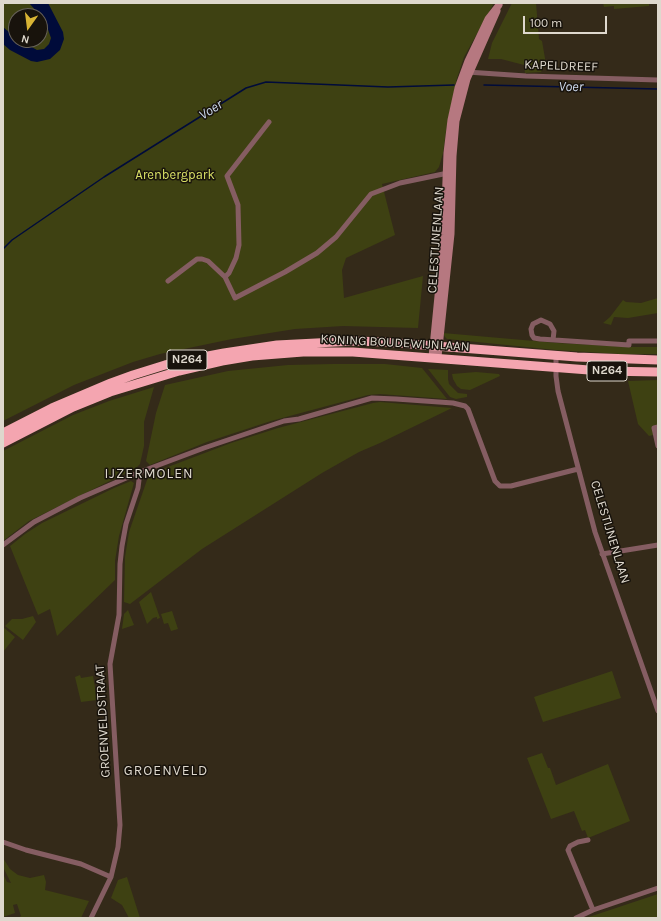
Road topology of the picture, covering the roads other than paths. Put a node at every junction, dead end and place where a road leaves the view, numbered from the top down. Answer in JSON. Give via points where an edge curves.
{"nodes":[{"id":1,"x":500,"y":4,"type":"edge"},
{"id":2,"x":467,"y":72,"type":"junction"},
{"id":3,"x":658,"y":80,"type":"edge"},
{"id":4,"x":269,"y":122,"type":"dead end"},
{"id":5,"x":449,"y":173,"type":"junction"},
{"id":6,"x":225,"y":277,"type":"junction"},
{"id":7,"x":168,"y":281,"type":"dead end"},
{"id":8,"x":553,"y":340,"type":"junction"},
{"id":9,"x":658,"y":341,"type":"edge"},
{"id":10,"x":436,"y":345,"type":"junction"},
{"id":11,"x":556,"y":356,"type":"junction"},
{"id":12,"x":435,"y":357,"type":"junction"},
{"id":13,"x":658,"y":360,"type":"edge"},
{"id":14,"x":555,"y":367,"type":"junction"},
{"id":15,"x":658,"y":372,"type":"edge"},
{"id":16,"x":655,"y":426,"type":"edge"},
{"id":17,"x":3,"y":433,"type":"edge"},
{"id":18,"x":3,"y":443,"type":"edge"},
{"id":19,"x":658,"y":446,"type":"edge"},
{"id":20,"x":578,"y":470,"type":"junction"},
{"id":21,"x":140,"y":472,"type":"junction"},
{"id":22,"x":3,"y":545,"type":"edge"},
{"id":23,"x":658,"y":545,"type":"edge"},
{"id":24,"x":602,"y":554,"type":"junction"},
{"id":25,"x":658,"y":711,"type":"edge"},
{"id":26,"x":588,"y":840,"type":"dead end"},
{"id":27,"x":3,"y":842,"type":"edge"},
{"id":28,"x":111,"y":877,"type":"junction"},
{"id":29,"x":658,"y":888,"type":"edge"},
{"id":30,"x":592,"y":910,"type":"junction"},
{"id":31,"x":91,"y":918,"type":"edge"},
{"id":32,"x":576,"y":918,"type":"edge"}],
"edges":[{"from":1,"to":2,"type":"street","name":"CELESTIJNENLAAN"},
{"from":2,"to":3,"type":"street","name":"KAPELDREEF"},
{"from":2,"to":5,"type":"street","name":"CELESTIJNENLAAN","via":[[451,120],[447,153]]},
{"from":4,"to":6,"type":"street","via":[[227,176],[238,205],[239,245],[236,258]]},
{"from":5,"to":6,"type":"street","via":[[400,183],[371,194],[336,237],[317,253],[235,298]]},
{"from":5,"to":10,"type":"street","name":"CELESTIJNENLAAN","via":[[451,234]]},
{"from":6,"to":7,"type":"street","via":[[208,261],[198,259]]},
{"from":8,"to":8,"type":"street","via":[[534,338],[531,332],[533,324],[541,320],[550,324],[554,331]]},
{"from":8,"to":9,"type":"street","via":[[629,345],[629,341]]},
{"from":10,"to":11,"type":"highway","name":"KONING BOUDEWIJNLAAN","number":"N264"},
{"from":10,"to":12,"type":"street","name":"CELESTIJNENLAAN"},
{"from":10,"to":17,"type":"highway","name":"KONING BOUDEWIJNLAAN","number":"N264","via":[[355,341],[277,346],[224,353],[166,365],[116,381],[52,408]]},
{"from":11,"to":13,"type":"highway","name":"KONING BOUDEWIJNLAAN","number":"N264"},
{"from":11,"to":14,"type":"street","name":"CELESTIJNENLAAN"},
{"from":12,"to":14,"type":"highway","name":"KONING BOUDEWIJNLAAN","number":"N264"},
{"from":12,"to":18,"type":"highway","name":"KONING BOUDEWIJNLAAN","number":"N264","via":[[303,352],[222,361],[110,392],[73,407]]},
{"from":14,"to":15,"type":"highway","name":"KONING BOUDEWIJNLAAN","number":"N264"},
{"from":14,"to":20,"type":"street","name":"CELESTIJNENLAAN","via":[[558,391]]},
{"from":16,"to":19,"type":"street"},
{"from":20,"to":21,"type":"street","via":[[511,486],[500,486],[495,481],[468,409],[460,404],[372,398],[284,421]]},
{"from":20,"to":24,"type":"street","name":"CELESTIJNENLAAN"},
{"from":21,"to":22,"type":"street","via":[[80,498],[34,522]]},
{"from":21,"to":28,"type":"street","name":"GROENVELDSTRAAT","via":[[122,546],[119,615],[110,664],[120,826]]},
{"from":23,"to":24,"type":"street"},
{"from":24,"to":25,"type":"street","name":"CELESTIJNENLAAN"},
{"from":26,"to":30,"type":"street","via":[[570,846],[568,850]]},
{"from":27,"to":28,"type":"street","via":[[81,864]]},
{"from":28,"to":31,"type":"street","name":"GROENVELDSTRAAT"},
{"from":29,"to":30,"type":"street"},
{"from":30,"to":32,"type":"street"}]}
